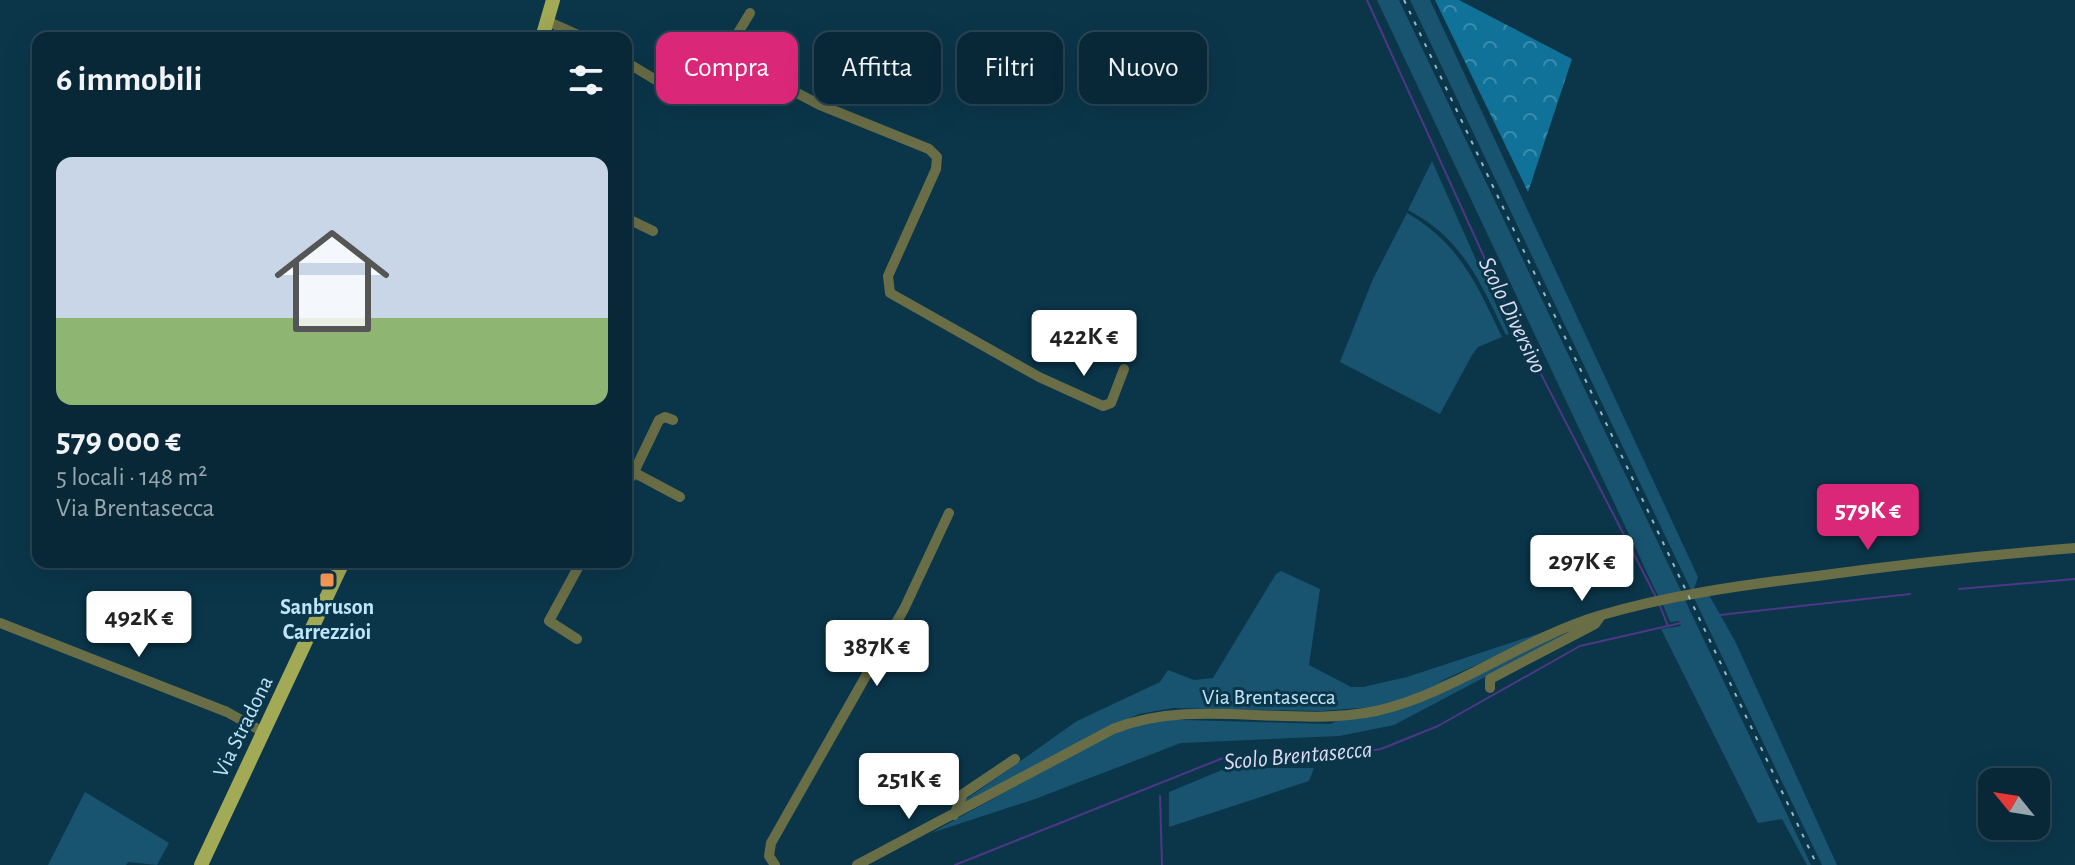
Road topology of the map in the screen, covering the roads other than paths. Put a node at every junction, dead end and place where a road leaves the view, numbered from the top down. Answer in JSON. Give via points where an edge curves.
{"nodes":[{"id":1,"x":553,"y":0,"type":"edge"},
{"id":2,"x":750,"y":13,"type":"dead end"},
{"id":3,"x":547,"y":21,"type":"junction"},
{"id":4,"x":544,"y":32,"type":"edge"},
{"id":5,"x":572,"y":32,"type":"edge"},
{"id":6,"x":739,"y":32,"type":"edge"},
{"id":7,"x":632,"y":66,"type":"edge"},
{"id":8,"x":656,"y":80,"type":"edge"},
{"id":9,"x":798,"y":94,"type":"edge"},
{"id":10,"x":632,"y":221,"type":"edge"},
{"id":11,"x":653,"y":231,"type":"dead end"},
{"id":12,"x":1124,"y":369,"type":"dead end"},
{"id":13,"x":673,"y":420,"type":"dead end"},
{"id":14,"x":632,"y":472,"type":"edge"},
{"id":15,"x":632,"y":479,"type":"edge"},
{"id":16,"x":680,"y":497,"type":"dead end"},
{"id":17,"x":949,"y":513,"type":"dead end"},
{"id":18,"x":2075,"y":548,"type":"edge"},
{"id":19,"x":340,"y":568,"type":"edge"},
{"id":20,"x":578,"y":568,"type":"edge"},
{"id":21,"x":1601,"y":615,"type":"junction"},
{"id":22,"x":0,"y":623,"type":"edge"},
{"id":23,"x":577,"y":639,"type":"dead end"},
{"id":24,"x":1490,"y":688,"type":"dead end"},
{"id":25,"x":263,"y":732,"type":"junction"},
{"id":26,"x":1015,"y":759,"type":"dead end"},
{"id":27,"x":954,"y":815,"type":"junction"},
{"id":28,"x":201,"y":865,"type":"edge"},
{"id":29,"x":775,"y":865,"type":"edge"},
{"id":30,"x":857,"y":865,"type":"edge"}],
"edges":[{"from":1,"to":3,"type":"main road"},
{"from":2,"to":6,"type":"street"},
{"from":3,"to":4,"type":"main road"},
{"from":3,"to":5,"type":"street"},
{"from":7,"to":8,"type":"street"},
{"from":9,"to":12,"type":"street","via":[[935,153],[936,169],[888,276],[887,287],[895,297],[1039,377],[1107,407]]},
{"from":10,"to":11,"type":"street"},
{"from":13,"to":14,"type":"street","via":[[659,420]]},
{"from":15,"to":16,"type":"street"},
{"from":17,"to":29,"type":"street","via":[[895,627],[771,843],[769,856]]},
{"from":18,"to":21,"type":"street","name":"Via Brentasecca","via":[[1956,557],[1735,587]]},
{"from":19,"to":25,"type":"main road","name":"Via Stradona"},
{"from":20,"to":23,"type":"street","via":[[549,621]]},
{"from":21,"to":24,"type":"street","via":[[1595,624],[1490,679]]},
{"from":21,"to":27,"type":"street","name":"Via Brentasecca","via":[[1391,707],[1316,719],[1151,715],[1113,729]]},
{"from":22,"to":25,"type":"street","via":[[227,712]]},
{"from":25,"to":28,"type":"main road","name":"Via Stradona"},
{"from":26,"to":27,"type":"street","via":[[963,794]]},
{"from":27,"to":30,"type":"street","name":"Via Brentasecca"}]}
